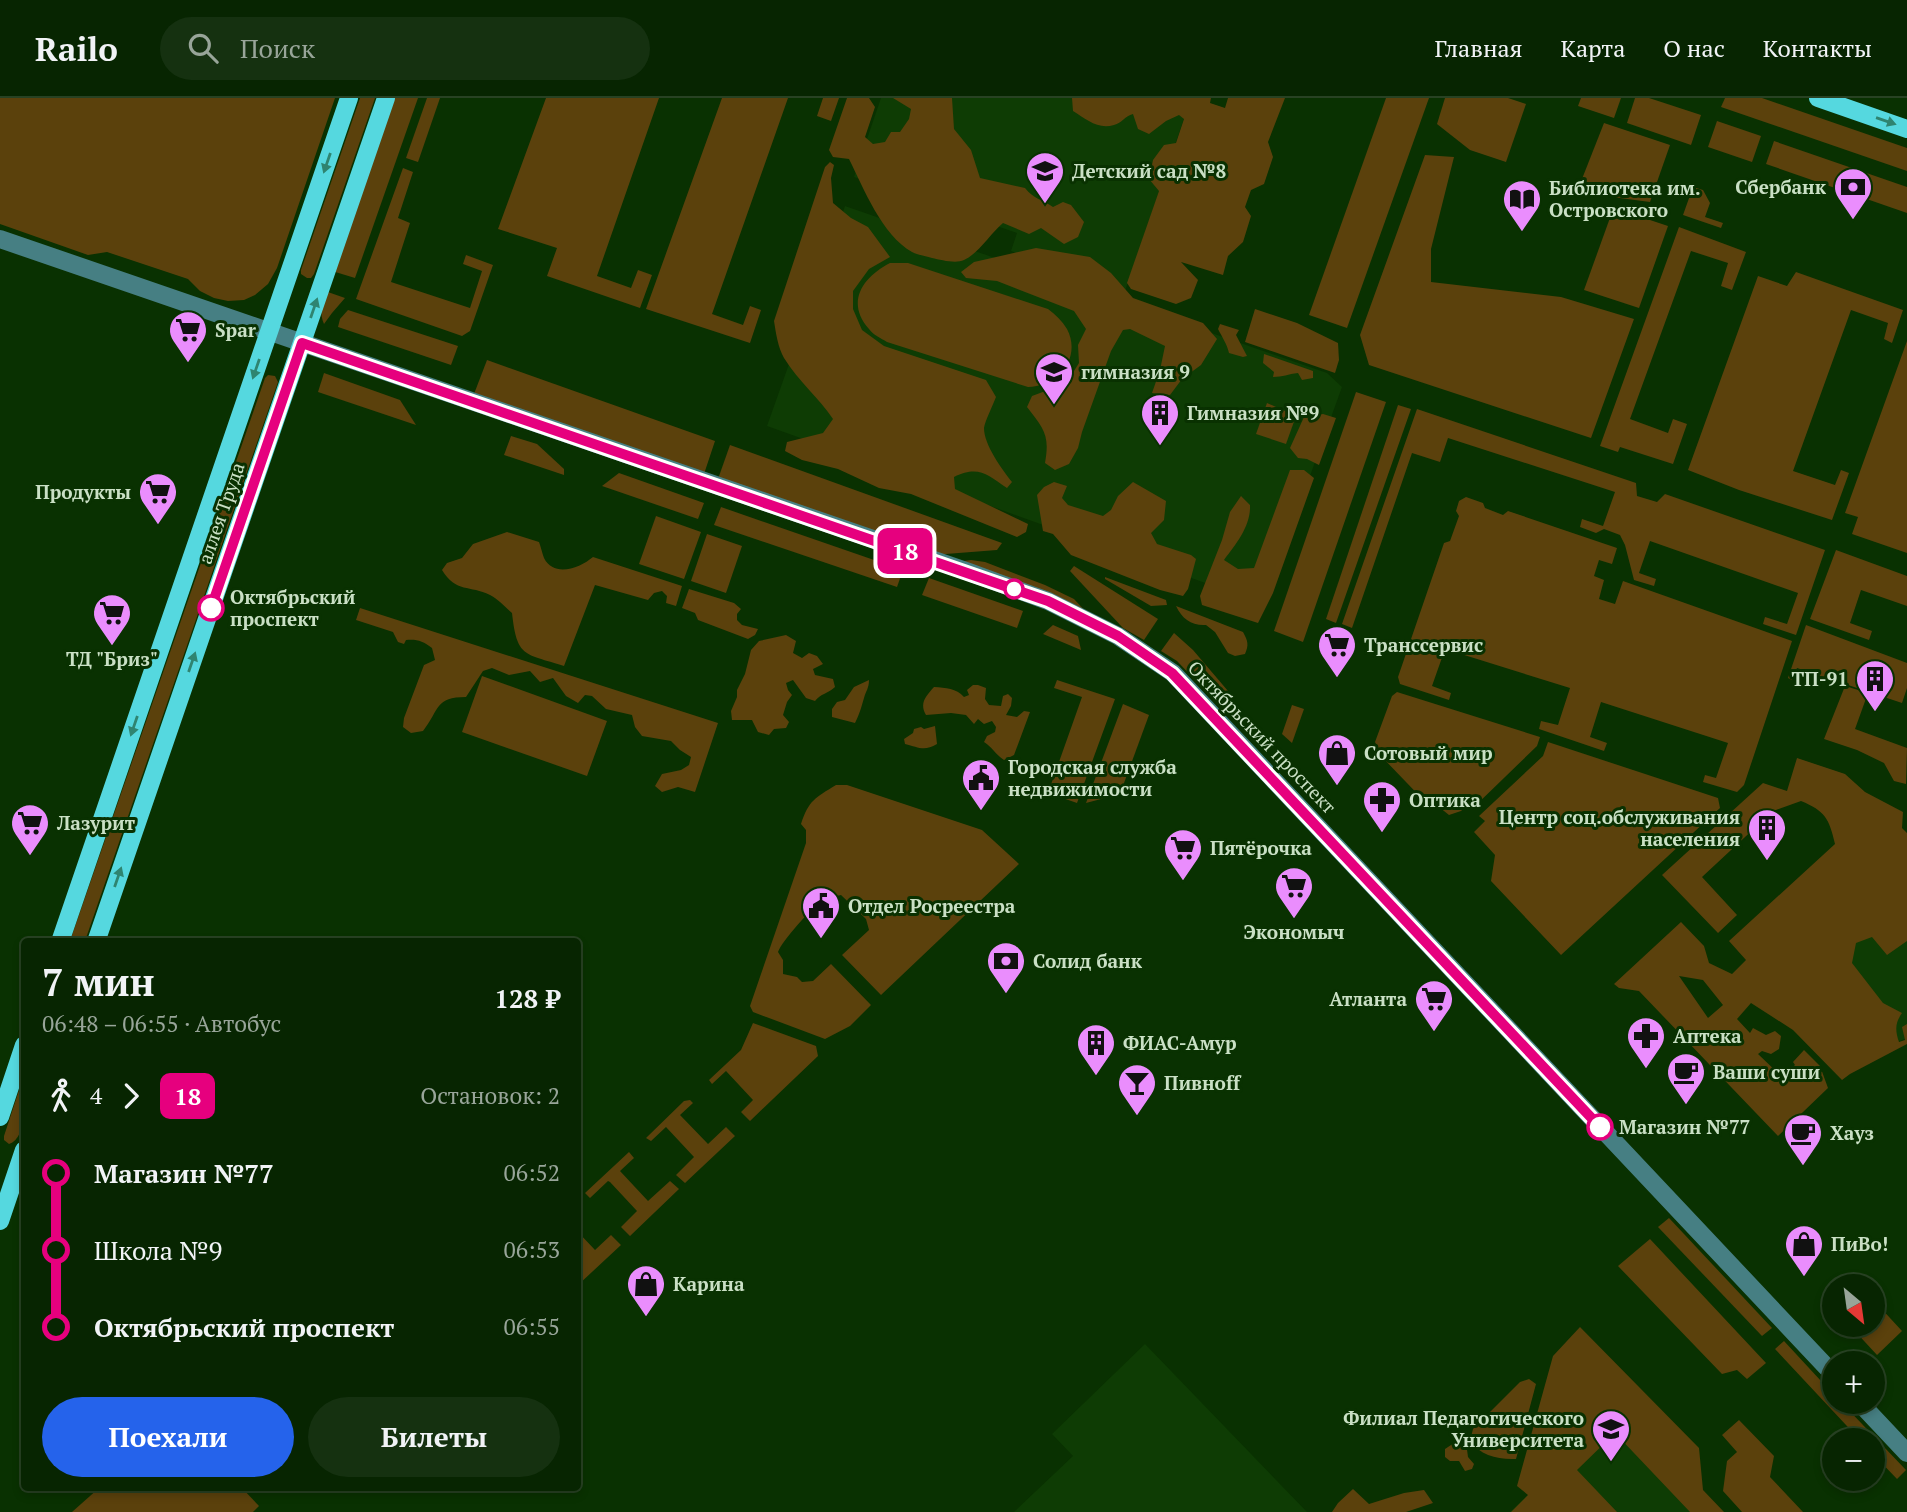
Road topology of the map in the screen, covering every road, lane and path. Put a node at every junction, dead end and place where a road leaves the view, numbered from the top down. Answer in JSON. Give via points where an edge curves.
{"nodes":[{"id":1,"x":349,"y":98,"type":"edge"},
{"id":2,"x":386,"y":98,"type":"edge"},
{"id":3,"x":1818,"y":98,"type":"edge"},
{"id":4,"x":1907,"y":129,"type":"edge"},
{"id":5,"x":0,"y":239,"type":"edge"},
{"id":6,"x":269,"y":332,"type":"junction"},
{"id":7,"x":302,"y":343,"type":"junction"},
{"id":8,"x":61,"y":938,"type":"edge"},
{"id":9,"x":97,"y":938,"type":"edge"},
{"id":10,"x":21,"y":1054,"type":"edge"},
{"id":11,"x":0,"y":1117,"type":"edge"},
{"id":12,"x":21,"y":1159,"type":"edge"},
{"id":13,"x":0,"y":1221,"type":"edge"},
{"id":14,"x":1822,"y":1362,"type":"edge"},
{"id":15,"x":1870,"y":1414,"type":"edge"},
{"id":16,"x":1907,"y":1453,"type":"edge"}],
"edges":[{"from":1,"to":6,"type":"main road","name":"аллея Труда","one_way":true},
{"from":7,"to":2,"type":"main road","name":"аллея Труда","one_way":true},
{"from":3,"to":4,"type":"main road","one_way":true},
{"from":5,"to":6,"type":"street","name":"Октябрьский проспект"},
{"from":6,"to":7,"type":"street","name":"Октябрьский проспект"},
{"from":6,"to":8,"type":"main road","name":"аллея Труда","one_way":true},
{"from":9,"to":7,"type":"main road","name":"аллея Труда","one_way":true},
{"from":7,"to":14,"type":"street","name":"Октябрьский проспект","via":[[1037,597],[1118,636],[1172,673]]},
{"from":10,"to":11,"type":"main road"},
{"from":12,"to":13,"type":"main road"},
{"from":15,"to":16,"type":"street"}]}
